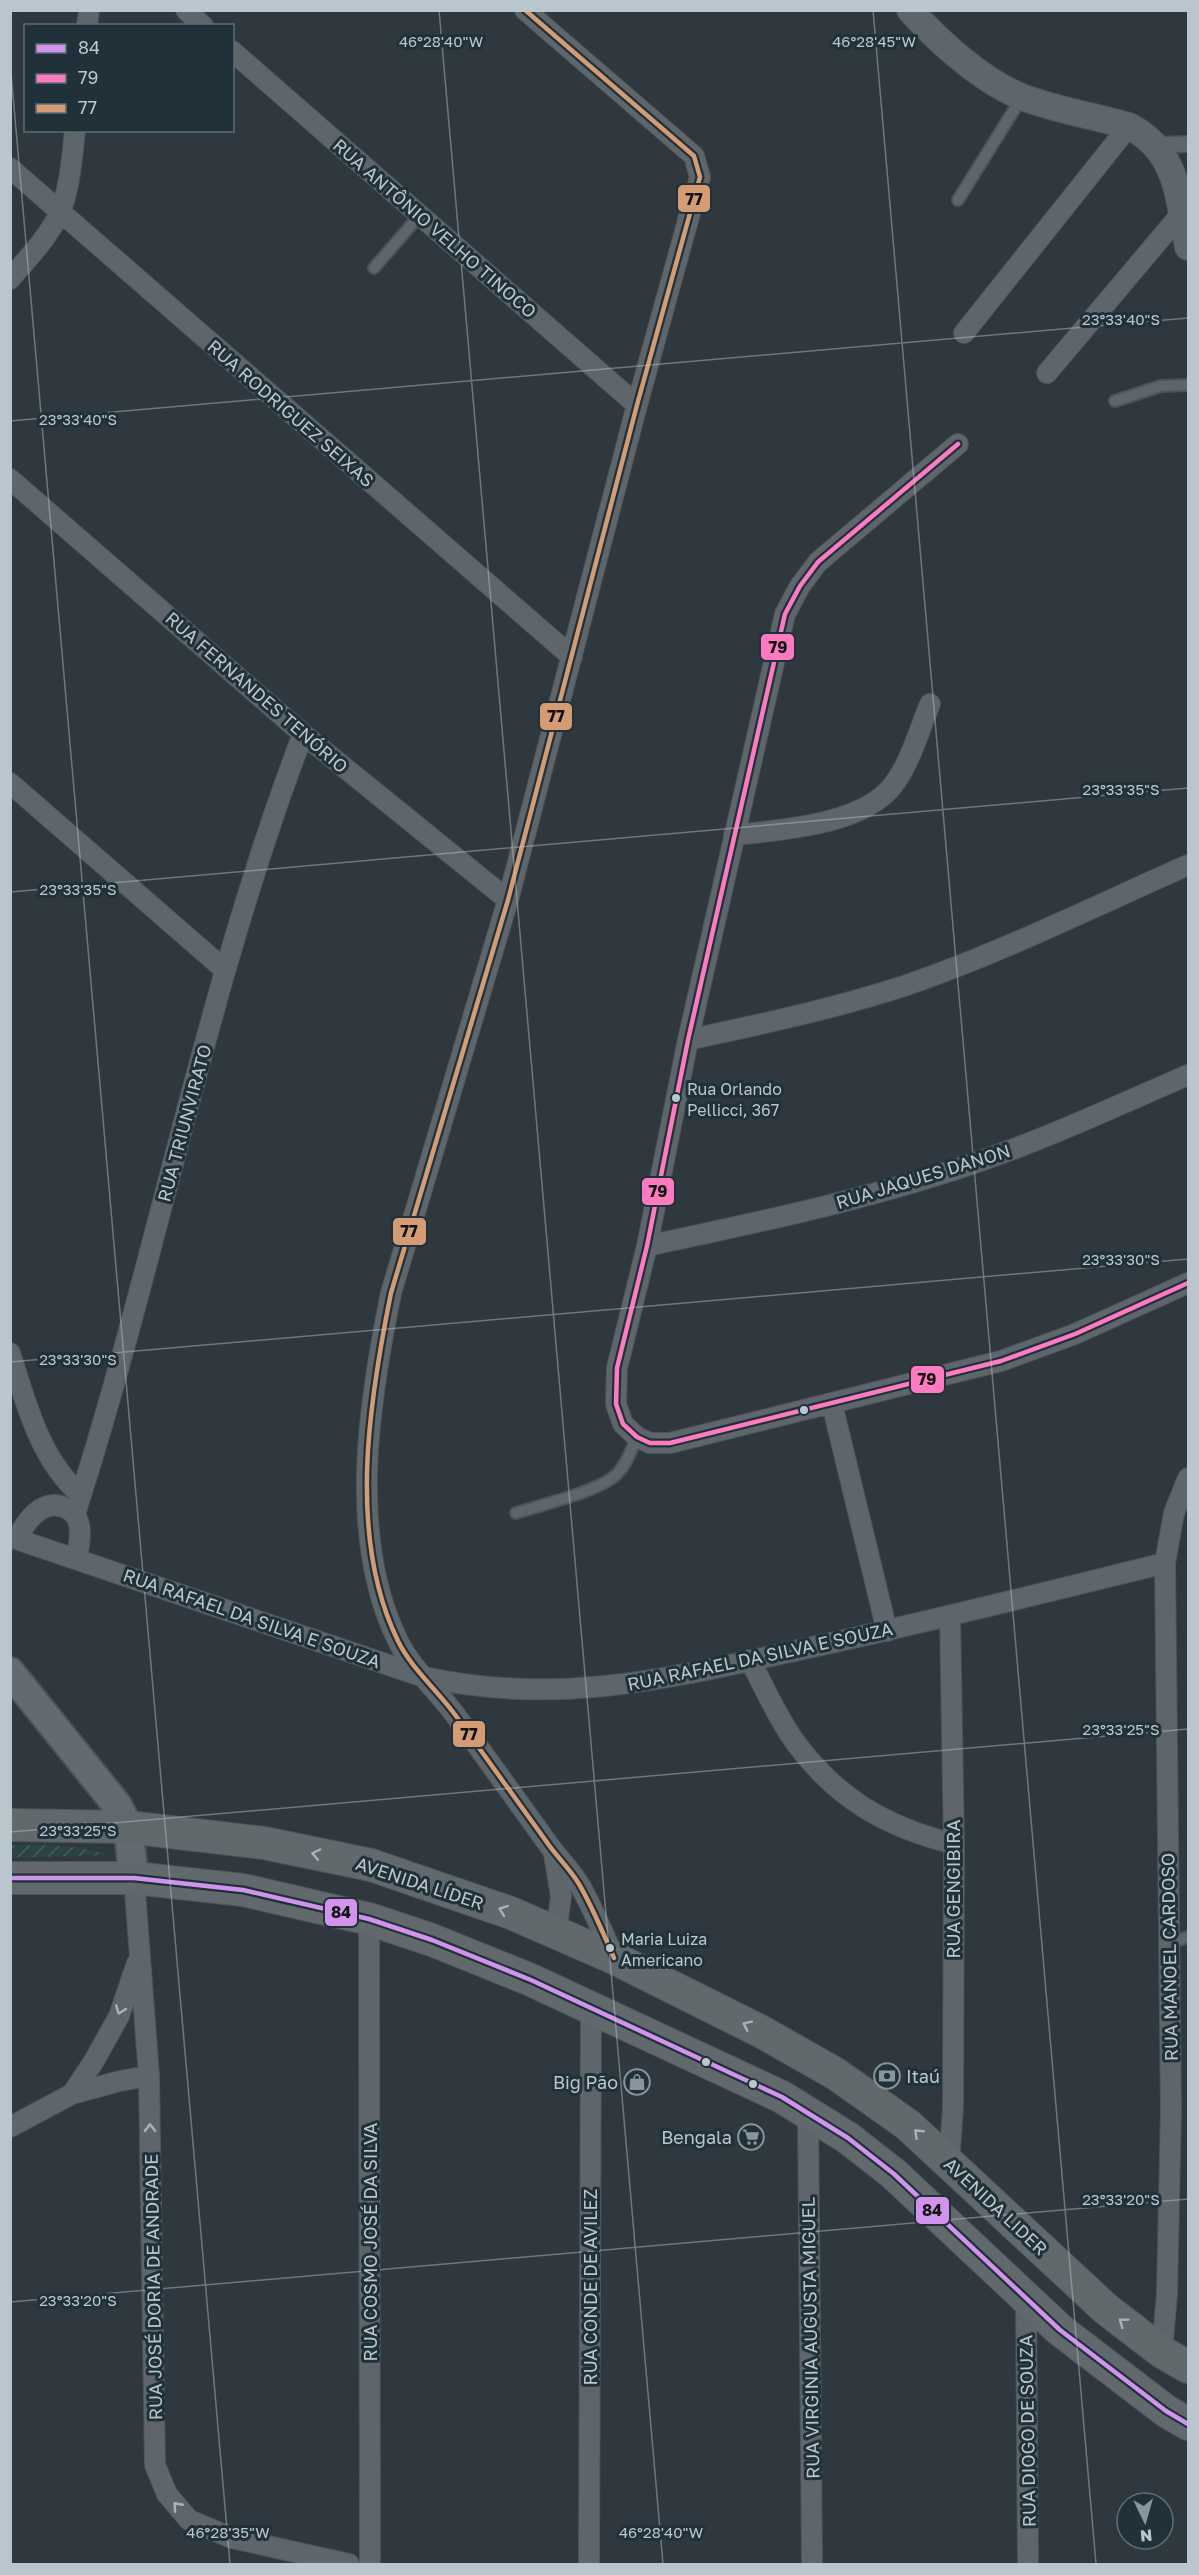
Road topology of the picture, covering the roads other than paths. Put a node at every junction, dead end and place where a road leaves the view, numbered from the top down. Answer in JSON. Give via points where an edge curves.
{"nodes":[{"id":1,"x":186,"y":10,"type":"edge"},
{"id":2,"x":525,"y":10,"type":"edge"},
{"id":3,"x":910,"y":10,"type":"edge"},
{"id":4,"x":201,"y":24,"type":"edge"},
{"id":5,"x":234,"y":53,"type":"edge"},
{"id":6,"x":1022,"y":97,"type":"junction"},
{"id":7,"x":1129,"y":126,"type":"junction"},
{"id":8,"x":75,"y":132,"type":"edge"},
{"id":9,"x":1188,"y":144,"type":"edge"},
{"id":10,"x":1157,"y":145,"type":"junction"},
{"id":11,"x":10,"y":168,"type":"edge"},
{"id":12,"x":958,"y":200,"type":"dead end"},
{"id":13,"x":60,"y":212,"type":"junction"},
{"id":14,"x":1181,"y":214,"type":"junction"},
{"id":15,"x":420,"y":215,"type":"junction"},
{"id":16,"x":1188,"y":247,"type":"edge"},
{"id":17,"x":374,"y":268,"type":"dead end"},
{"id":18,"x":10,"y":279,"type":"edge"},
{"id":19,"x":964,"y":333,"type":"dead end"},
{"id":20,"x":1047,"y":373,"type":"dead end"},
{"id":21,"x":1188,"y":385,"type":"edge"},
{"id":22,"x":1115,"y":401,"type":"dead end"},
{"id":23,"x":637,"y":405,"type":"junction"},
{"id":24,"x":958,"y":444,"type":"dead end"},
{"id":25,"x":10,"y":479,"type":"edge"},
{"id":26,"x":572,"y":657,"type":"junction"},
{"id":27,"x":930,"y":704,"type":"dead end"},
{"id":28,"x":303,"y":734,"type":"junction"},
{"id":29,"x":10,"y":783,"type":"edge"},
{"id":30,"x":734,"y":835,"type":"junction"},
{"id":31,"x":1188,"y":865,"type":"edge"},
{"id":32,"x":508,"y":900,"type":"junction"},
{"id":33,"x":225,"y":970,"type":"junction"},
{"id":34,"x":688,"y":1040,"type":"junction"},
{"id":35,"x":1188,"y":1075,"type":"edge"},
{"id":36,"x":647,"y":1246,"type":"junction"},
{"id":37,"x":1188,"y":1283,"type":"edge"},
{"id":38,"x":10,"y":1353,"type":"edge"},
{"id":39,"x":832,"y":1404,"type":"junction"},
{"id":40,"x":637,"y":1437,"type":"junction"},
{"id":41,"x":1188,"y":1478,"type":"edge"},
{"id":42,"x":81,"y":1495,"type":"junction"},
{"id":43,"x":516,"y":1513,"type":"dead end"},
{"id":44,"x":75,"y":1514,"type":"junction"},
{"id":45,"x":14,"y":1538,"type":"edge"},
{"id":46,"x":77,"y":1558,"type":"junction"},
{"id":47,"x":1165,"y":1563,"type":"junction"},
{"id":48,"x":950,"y":1616,"type":"junction"},
{"id":49,"x":887,"y":1631,"type":"junction"},
{"id":50,"x":750,"y":1660,"type":"junction"},
{"id":51,"x":10,"y":1672,"type":"edge"},
{"id":52,"x":424,"y":1677,"type":"junction"},
{"id":53,"x":10,"y":1825,"type":"edge"},
{"id":54,"x":128,"y":1827,"type":"junction"},
{"id":55,"x":954,"y":1844,"type":"junction"},
{"id":56,"x":553,"y":1852,"type":"junction"},
{"id":57,"x":10,"y":1878,"type":"edge"},
{"id":58,"x":134,"y":1878,"type":"junction"},
{"id":59,"x":369,"y":1919,"type":"junction"},
{"id":60,"x":556,"y":1934,"type":"junction"},
{"id":61,"x":1188,"y":1937,"type":"edge"},
{"id":62,"x":1169,"y":1943,"type":"junction"},
{"id":63,"x":139,"y":1955,"type":"junction"},
{"id":64,"x":614,"y":1958,"type":"junction"},
{"id":65,"x":591,"y":2009,"type":"junction"},
{"id":66,"x":798,"y":2053,"type":"joint"},
{"id":67,"x":149,"y":2076,"type":"junction"},
{"id":68,"x":72,"y":2094,"type":"junction"},
{"id":69,"x":808,"y":2112,"type":"junction"},
{"id":70,"x":10,"y":2127,"type":"edge"},
{"id":71,"x":949,"y":2163,"type":"junction"},
{"id":72,"x":1026,"y":2298,"type":"junction"},
{"id":73,"x":1162,"y":2352,"type":"junction"},
{"id":74,"x":1188,"y":2367,"type":"edge"},
{"id":75,"x":1188,"y":2424,"type":"edge"},
{"id":76,"x":349,"y":2565,"type":"edge"},
{"id":77,"x":370,"y":2565,"type":"edge"},
{"id":78,"x":589,"y":2565,"type":"edge"},
{"id":79,"x":812,"y":2565,"type":"edge"},
{"id":80,"x":1028,"y":2565,"type":"edge"}],
"edges":[{"from":1,"to":4,"type":"street"},
{"from":2,"to":23,"type":"street","via":[[694,156],[700,177]]},
{"from":3,"to":6,"type":"street","via":[[957,55]]},
{"from":5,"to":15,"type":"street","name":"RUA ANTÔNIO VELHO TINOCO"},
{"from":6,"to":7,"type":"street"},
{"from":6,"to":12,"type":"lane"},
{"from":7,"to":10,"type":"street"},
{"from":7,"to":19,"type":"street"},
{"from":8,"to":13,"type":"street"},
{"from":9,"to":10,"type":"street"},
{"from":10,"to":14,"type":"street","via":[[1170,167]]},
{"from":11,"to":13,"type":"street","name":"RUA RODRIGUEZ SEIXAS"},
{"from":13,"to":18,"type":"street","via":[[43,240]]},
{"from":13,"to":26,"type":"street","name":"RUA RODRIGUEZ SEIXAS"},
{"from":14,"to":16,"type":"street"},
{"from":14,"to":20,"type":"street"},
{"from":15,"to":17,"type":"lane"},
{"from":15,"to":23,"type":"street","name":"RUA ANTÔNIO VELHO TINOCO"},
{"from":21,"to":22,"type":"lane","via":[[1161,386]]},
{"from":23,"to":26,"type":"street"},
{"from":24,"to":30,"type":"street","via":[[818,562],[800,586],[785,614]]},
{"from":25,"to":28,"type":"street","name":"RUA FERNANDES TENÓRIO"},
{"from":26,"to":32,"type":"street"},
{"from":27,"to":30,"type":"street","via":[[894,785],[871,804],[839,819]]},
{"from":28,"to":32,"type":"street","name":"RUA FERNANDES TENÓRIO"},
{"from":28,"to":33,"type":"street","name":"RUA TRIUNVIRATO"},
{"from":29,"to":33,"type":"street"},
{"from":30,"to":34,"type":"street"},
{"from":31,"to":34,"type":"street","via":[[970,961],[905,985],[821,1011]]},
{"from":32,"to":52,"type":"street","via":[[391,1293],[372,1404],[367,1481],[375,1572],[398,1642]]},
{"from":33,"to":42,"type":"street","name":"RUA TRIUNVIRATO","via":[[102,1430]]},
{"from":34,"to":36,"type":"street"},
{"from":35,"to":36,"type":"street","name":"RUA JAQUES DANON","via":[[971,1164],[872,1195]]},
{"from":36,"to":40,"type":"street","via":[[616,1386],[616,1404],[623,1424]]},
{"from":37,"to":39,"type":"street","via":[[1075,1334],[1001,1361]]},
{"from":38,"to":42,"type":"street","via":[[46,1453],[57,1471]]},
{"from":39,"to":40,"type":"street","via":[[670,1443],[650,1443]]},
{"from":39,"to":49,"type":"street"},
{"from":40,"to":43,"type":"lane","via":[[626,1463],[602,1485]]},
{"from":41,"to":47,"type":"street","name":"RUA MANOEL CARDOSO","via":[[1174,1514]]},
{"from":42,"to":44,"type":"street","name":"RUA TRIUNVIRATO"},
{"from":44,"to":45,"type":"street","via":[[60,1506],[44,1507],[30,1517]]},
{"from":44,"to":46,"type":"street","via":[[80,1532]]},
{"from":45,"to":46,"type":"street","name":"RUA RAFAEL DA SILVA E SOUZA"},
{"from":46,"to":52,"type":"street","name":"RUA RAFAEL DA SILVA E SOUZA"},
{"from":47,"to":48,"type":"street","name":"RUA RAFAEL DA SILVA E SOUZA"},
{"from":47,"to":62,"type":"street","name":"RUA MANOEL CARDOSO"},
{"from":48,"to":49,"type":"street","name":"RUA RAFAEL DA SILVA E SOUZA"},
{"from":48,"to":55,"type":"street","name":"RUA GENGIBIRA"},
{"from":49,"to":50,"type":"street","name":"RUA RAFAEL DA SILVA E SOUZA"},
{"from":50,"to":52,"type":"street","name":"RUA RAFAEL DA SILVA E SOUZA","via":[[646,1682],[577,1690],[508,1690]]},
{"from":50,"to":55,"type":"street","via":[[794,1740],[832,1785],[875,1816],[917,1835]]},
{"from":51,"to":54,"type":"main road","via":[[117,1805]]},
{"from":52,"to":56,"type":"street"},
{"from":53,"to":54,"type":"main road","name":"AVENIDA LÍDER"},
{"from":54,"to":58,"type":"main road"},
{"from":60,"to":54,"type":"main road","name":"AVENIDA LÍDER","one_way":true,"via":[[511,1913],[371,1865],[264,1843]]},
{"from":55,"to":71,"type":"street","name":"RUA GENGIBIRA","via":[[953,2107]]},
{"from":56,"to":60,"type":"street","via":[[561,1896]]},
{"from":56,"to":64,"type":"street","via":[[583,1891]]},
{"from":57,"to":58,"type":"main road"},
{"from":58,"to":59,"type":"main road","via":[[243,1890]]},
{"from":58,"to":63,"type":"street","name":"RUA JOSÉ DORIA DE ANDRADE"},
{"from":59,"to":65,"type":"main road","via":[[460,1951]]},
{"from":59,"to":77,"type":"street","name":"RUA COSMO JOSÉ DA SILVA"},
{"from":60,"to":64,"type":"main road","name":"AVENIDA LÍDER"},
{"from":61,"to":62,"type":"lane"},
{"from":62,"to":73,"type":"street","name":"RUA MANOEL CARDOSO","via":[[1171,2122]]},
{"from":63,"to":67,"type":"street","name":"RUA JOSÉ DORIA DE ANDRADE"},
{"from":63,"to":68,"type":"street","one_way":true,"via":[[119,2016]]},
{"from":66,"to":64,"type":"main road","name":"AVENIDA LÍDER","one_way":true},
{"from":65,"to":69,"type":"main road"},
{"from":65,"to":78,"type":"street","name":"RUA CONDE DE AVILEZ"},
{"from":71,"to":66,"type":"main road","name":"AVENIDA LIDER","one_way":true,"via":[[908,2125],[836,2074]]},
{"from":67,"to":68,"type":"street"},
{"from":76,"to":67,"type":"street","name":"RUA JOSÉ DORIA DE ANDRADE","one_way":true,"via":[[232,2538],[189,2520],[167,2494],[155,2465]]},
{"from":68,"to":70,"type":"street"},
{"from":69,"to":72,"type":"main road","via":[[894,2174]]},
{"from":69,"to":79,"type":"street","name":"RUA VIRGINIA AUGUSTA MIGUEL"},
{"from":73,"to":71,"type":"main road","name":"AVENIDA LIDER","one_way":true,"via":[[1106,2309]]},
{"from":72,"to":75,"type":"main road","via":[[1060,2330]]},
{"from":72,"to":80,"type":"street","name":"RUA DIOGO DE SOUZA"},
{"from":73,"to":74,"type":"main road","name":"AVENIDA LIDER"}]}
